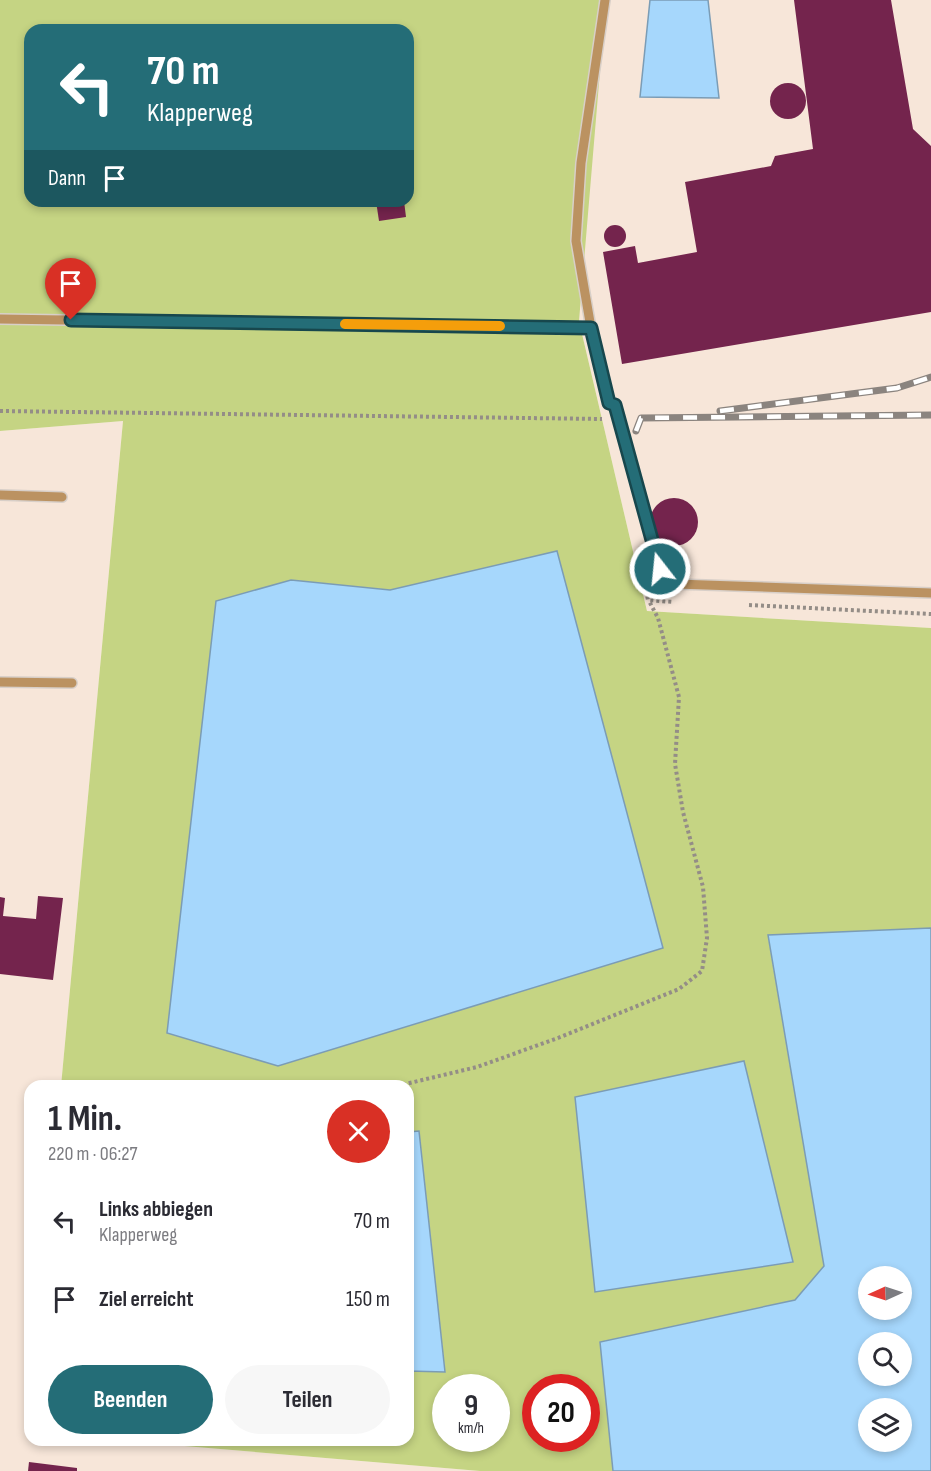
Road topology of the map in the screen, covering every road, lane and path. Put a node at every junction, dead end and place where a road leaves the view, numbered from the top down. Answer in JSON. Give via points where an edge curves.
{"nodes":[{"id":1,"x":605,"y":0,"type":"edge"},
{"id":2,"x":0,"y":319,"type":"edge"},
{"id":3,"x":591,"y":328,"type":"junction"},
{"id":4,"x":0,"y":411,"type":"edge"},
{"id":5,"x":608,"y":419,"type":"dead end"},
{"id":6,"x":0,"y":495,"type":"edge"},
{"id":7,"x":62,"y":496,"type":"dead end"},
{"id":8,"x":641,"y":566,"type":"dead end"},
{"id":9,"x":931,"y":592,"type":"edge"},
{"id":10,"x":648,"y":600,"type":"junction"},
{"id":11,"x":683,"y":602,"type":"dead end"},
{"id":12,"x":742,"y":605,"type":"dead end"},
{"id":13,"x":931,"y":614,"type":"edge"},
{"id":14,"x":0,"y":682,"type":"edge"},
{"id":15,"x":72,"y":682,"type":"dead end"},
{"id":16,"x":414,"y":1082,"type":"edge"}],
"edges":[{"from":1,"to":3,"type":"lane","via":[[581,163],[576,241]]},
{"from":2,"to":3,"type":"lane"},
{"from":3,"to":9,"type":"lane","via":[[609,403],[615,405],[660,569],[676,584]]},
{"from":4,"to":5,"type":"path"},
{"from":6,"to":7,"type":"lane"},
{"from":8,"to":10,"type":"path"},
{"from":10,"to":11,"type":"path"},
{"from":10,"to":16,"type":"path","via":[[657,618],[679,697],[675,764],[703,886],[707,938],[702,971],[679,989],[558,1038],[477,1067]]},
{"from":12,"to":13,"type":"path"},
{"from":14,"to":15,"type":"lane"}]}
